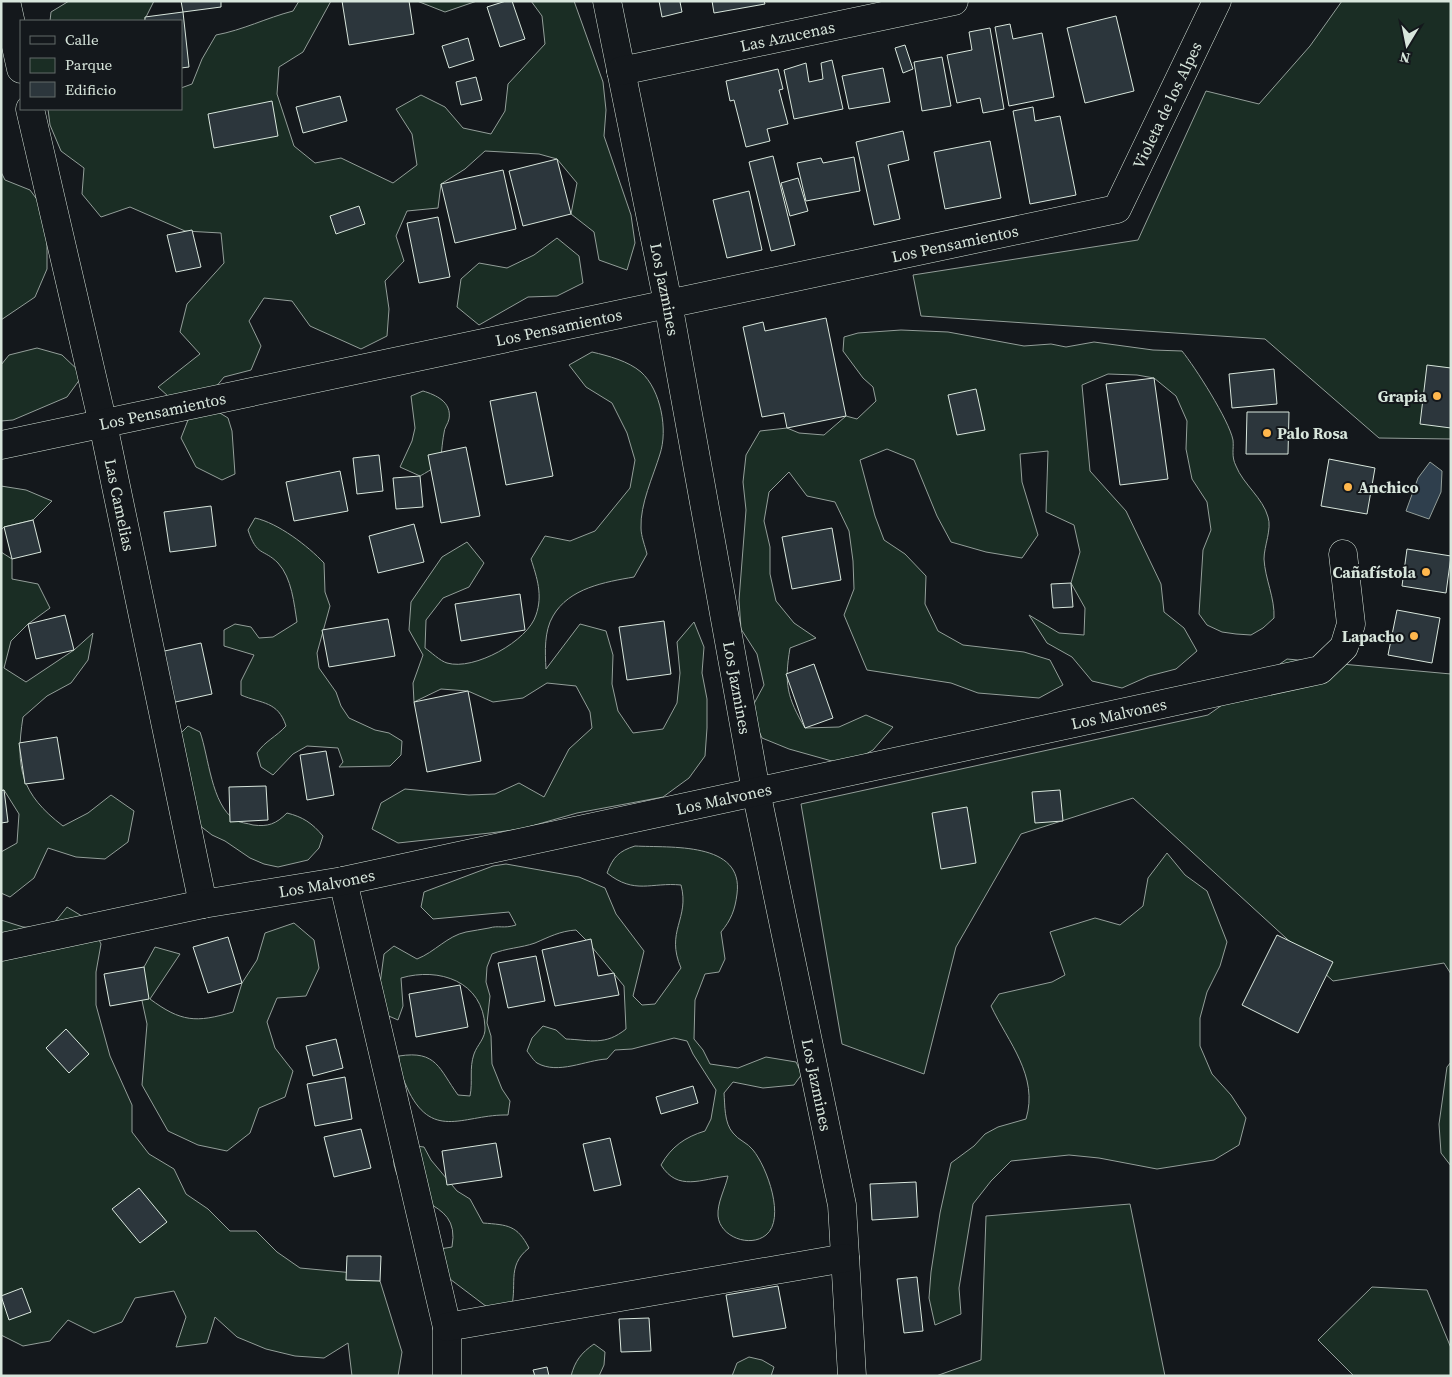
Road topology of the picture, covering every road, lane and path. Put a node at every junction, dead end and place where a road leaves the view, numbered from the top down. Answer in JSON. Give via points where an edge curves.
{"nodes":[{"id":1,"x":6,"y":1,"type":"edge"},
{"id":2,"x":607,"y":1,"type":"edge"},
{"id":3,"x":954,"y":1,"type":"edge"},
{"id":4,"x":1217,"y":1,"type":"edge"},
{"id":5,"x":20,"y":64,"type":"edge"},
{"id":6,"x":622,"y":71,"type":"junction"},
{"id":7,"x":30,"y":110,"type":"edge"},
{"id":8,"x":1117,"y":209,"type":"joint"},
{"id":9,"x":668,"y":303,"type":"junction"},
{"id":10,"x":103,"y":424,"type":"junction"},
{"id":11,"x":1,"y":444,"type":"edge"},
{"id":12,"x":1343,"y":554,"type":"dead end"},
{"id":13,"x":756,"y":791,"type":"junction"},
{"id":14,"x":342,"y":881,"type":"junction"},
{"id":15,"x":203,"y":904,"type":"junction"},
{"id":16,"x":1,"y":947,"type":"edge"},
{"id":17,"x":845,"y":1258,"type":"junction"},
{"id":18,"x":447,"y":1327,"type":"junction"},
{"id":19,"x":447,"y":1376,"type":"edge"},
{"id":20,"x":852,"y":1376,"type":"edge"}],
"edges":[{"from":1,"to":5,"type":"street"},
{"from":2,"to":6,"type":"street","name":"Los Jazmines"},
{"from":3,"to":6,"type":"street","name":"Las Azucenas"},
{"from":4,"to":8,"type":"street","name":"Violeta de los Alpes"},
{"from":6,"to":9,"type":"street","name":"Los Jazmines"},
{"from":7,"to":10,"type":"street","name":"Las Camelias"},
{"from":8,"to":9,"type":"street","name":"Los Pensamientos"},
{"from":9,"to":10,"type":"street","name":"Los Pensamientos"},
{"from":9,"to":13,"type":"street","name":"Los Jazmines"},
{"from":10,"to":11,"type":"street","name":"Los Pensamientos"},
{"from":10,"to":15,"type":"street","name":"Las Camelias"},
{"from":12,"to":13,"type":"street","name":"Los Malvones","via":[[1351,624],[1344,647],[1320,670]]},
{"from":13,"to":14,"type":"street","name":"Los Malvones"},
{"from":13,"to":17,"type":"street","name":"Los Jazmines","via":[[842,1205]]},
{"from":14,"to":15,"type":"street","name":"Los Malvones"},
{"from":14,"to":18,"type":"street"},
{"from":15,"to":16,"type":"street","name":"Los Malvones"},
{"from":17,"to":18,"type":"street"},
{"from":17,"to":20,"type":"street","name":"Los Jazmines"},
{"from":18,"to":19,"type":"street"}]}
